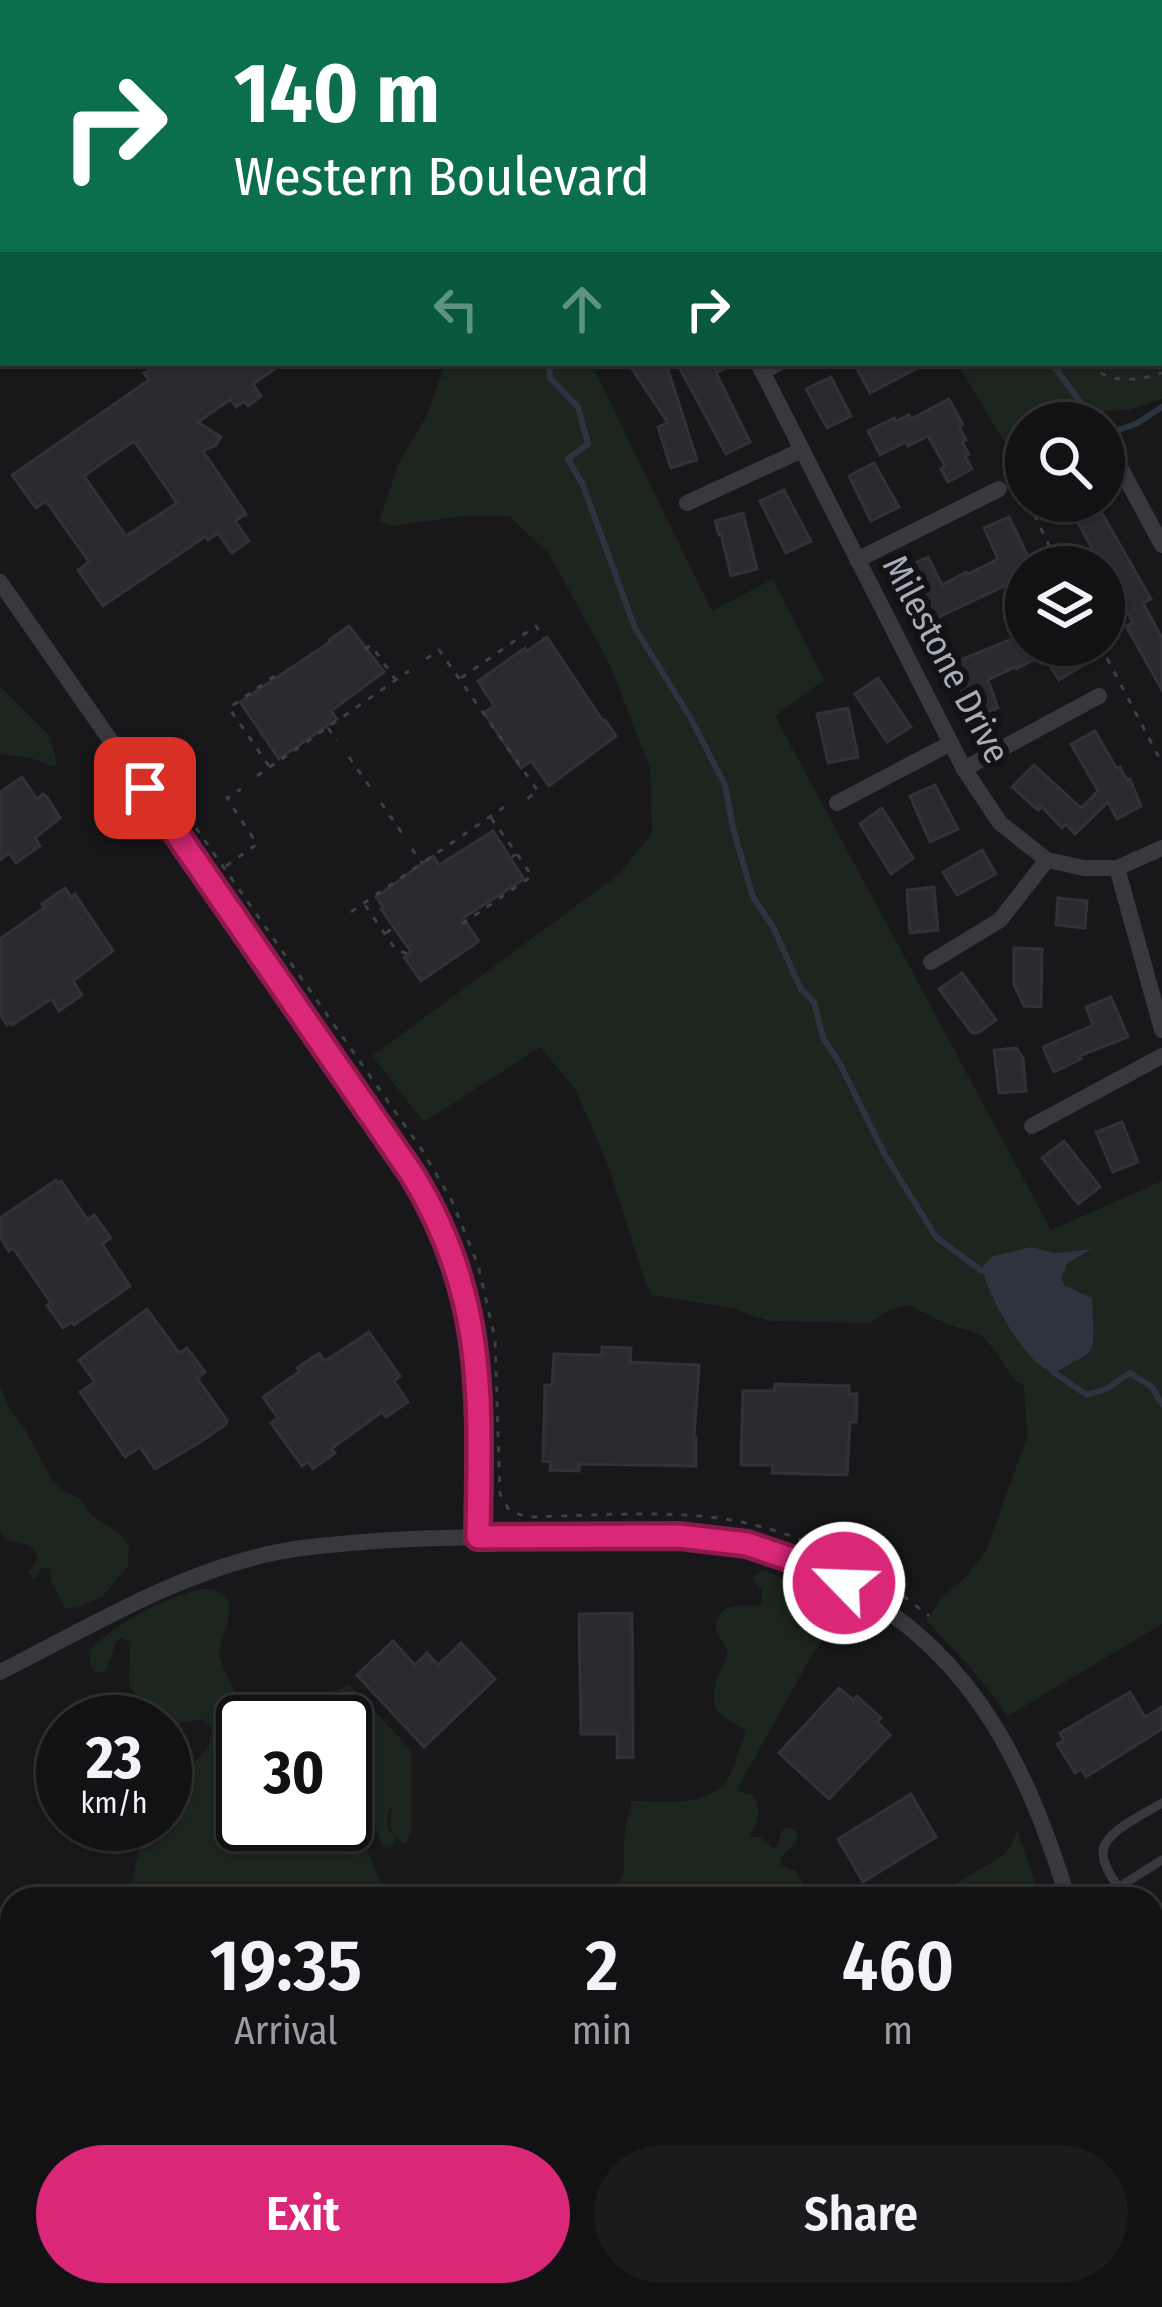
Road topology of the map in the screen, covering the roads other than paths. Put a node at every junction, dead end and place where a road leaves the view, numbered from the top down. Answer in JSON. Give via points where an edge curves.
{"nodes":[{"id":1,"x":760,"y":367,"type":"edge"},
{"id":2,"x":802,"y":450,"type":"junction"},
{"id":3,"x":1125,"y":476,"type":"edge"},
{"id":4,"x":999,"y":489,"type":"dead end"},
{"id":5,"x":687,"y":502,"type":"dead end"},
{"id":6,"x":1162,"y":545,"type":"edge"},
{"id":7,"x":857,"y":560,"type":"junction"},
{"id":8,"x":0,"y":582,"type":"edge"},
{"id":9,"x":1100,"y":696,"type":"dead end"},
{"id":10,"x":951,"y":743,"type":"junction"},
{"id":11,"x":964,"y":769,"type":"junction"},
{"id":12,"x":837,"y":803,"type":"dead end"},
{"id":13,"x":1162,"y":848,"type":"edge"},
{"id":14,"x":1047,"y":860,"type":"junction"},
{"id":15,"x":1117,"y":868,"type":"junction"},
{"id":16,"x":931,"y":962,"type":"dead end"},
{"id":17,"x":1162,"y":1030,"type":"edge"},
{"id":18,"x":1162,"y":1056,"type":"edge"},
{"id":19,"x":1032,"y":1126,"type":"dead end"},
{"id":20,"x":478,"y":1537,"type":"junction"},
{"id":21,"x":0,"y":1672,"type":"edge"},
{"id":22,"x":1162,"y":1803,"type":"edge"},
{"id":23,"x":1162,"y":1860,"type":"edge"},
{"id":24,"x":1064,"y":1887,"type":"edge"},
{"id":25,"x":1119,"y":1887,"type":"joint"}],
"edges":[{"from":1,"to":2,"type":"street","name":"Milestone Drive"},
{"from":2,"to":5,"type":"street"},
{"from":2,"to":7,"type":"street","name":"Milestone Drive"},
{"from":3,"to":6,"type":"street"},
{"from":4,"to":7,"type":"street"},
{"from":7,"to":10,"type":"street","name":"Milestone Drive"},
{"from":8,"to":20,"type":"street","via":[[431,1204],[464,1288],[474,1340]]},
{"from":9,"to":11,"type":"street"},
{"from":10,"to":11,"type":"street","name":"Milestone Drive"},
{"from":10,"to":12,"type":"street"},
{"from":11,"to":14,"type":"street","name":"Milestone Drive","via":[[1000,823]]},
{"from":13,"to":15,"type":"street"},
{"from":14,"to":15,"type":"street"},
{"from":14,"to":16,"type":"street","via":[[1000,920]]},
{"from":15,"to":17,"type":"street"},
{"from":18,"to":19,"type":"street"},
{"from":20,"to":21,"type":"street","via":[[264,1555],[190,1577]]},
{"from":20,"to":24,"type":"street","via":[[679,1536],[747,1544],[880,1605],[937,1650],[995,1724],[1029,1789]]},
{"from":22,"to":25,"type":"lane","via":[[1105,1842]]},
{"from":23,"to":25,"type":"lane"}]}
